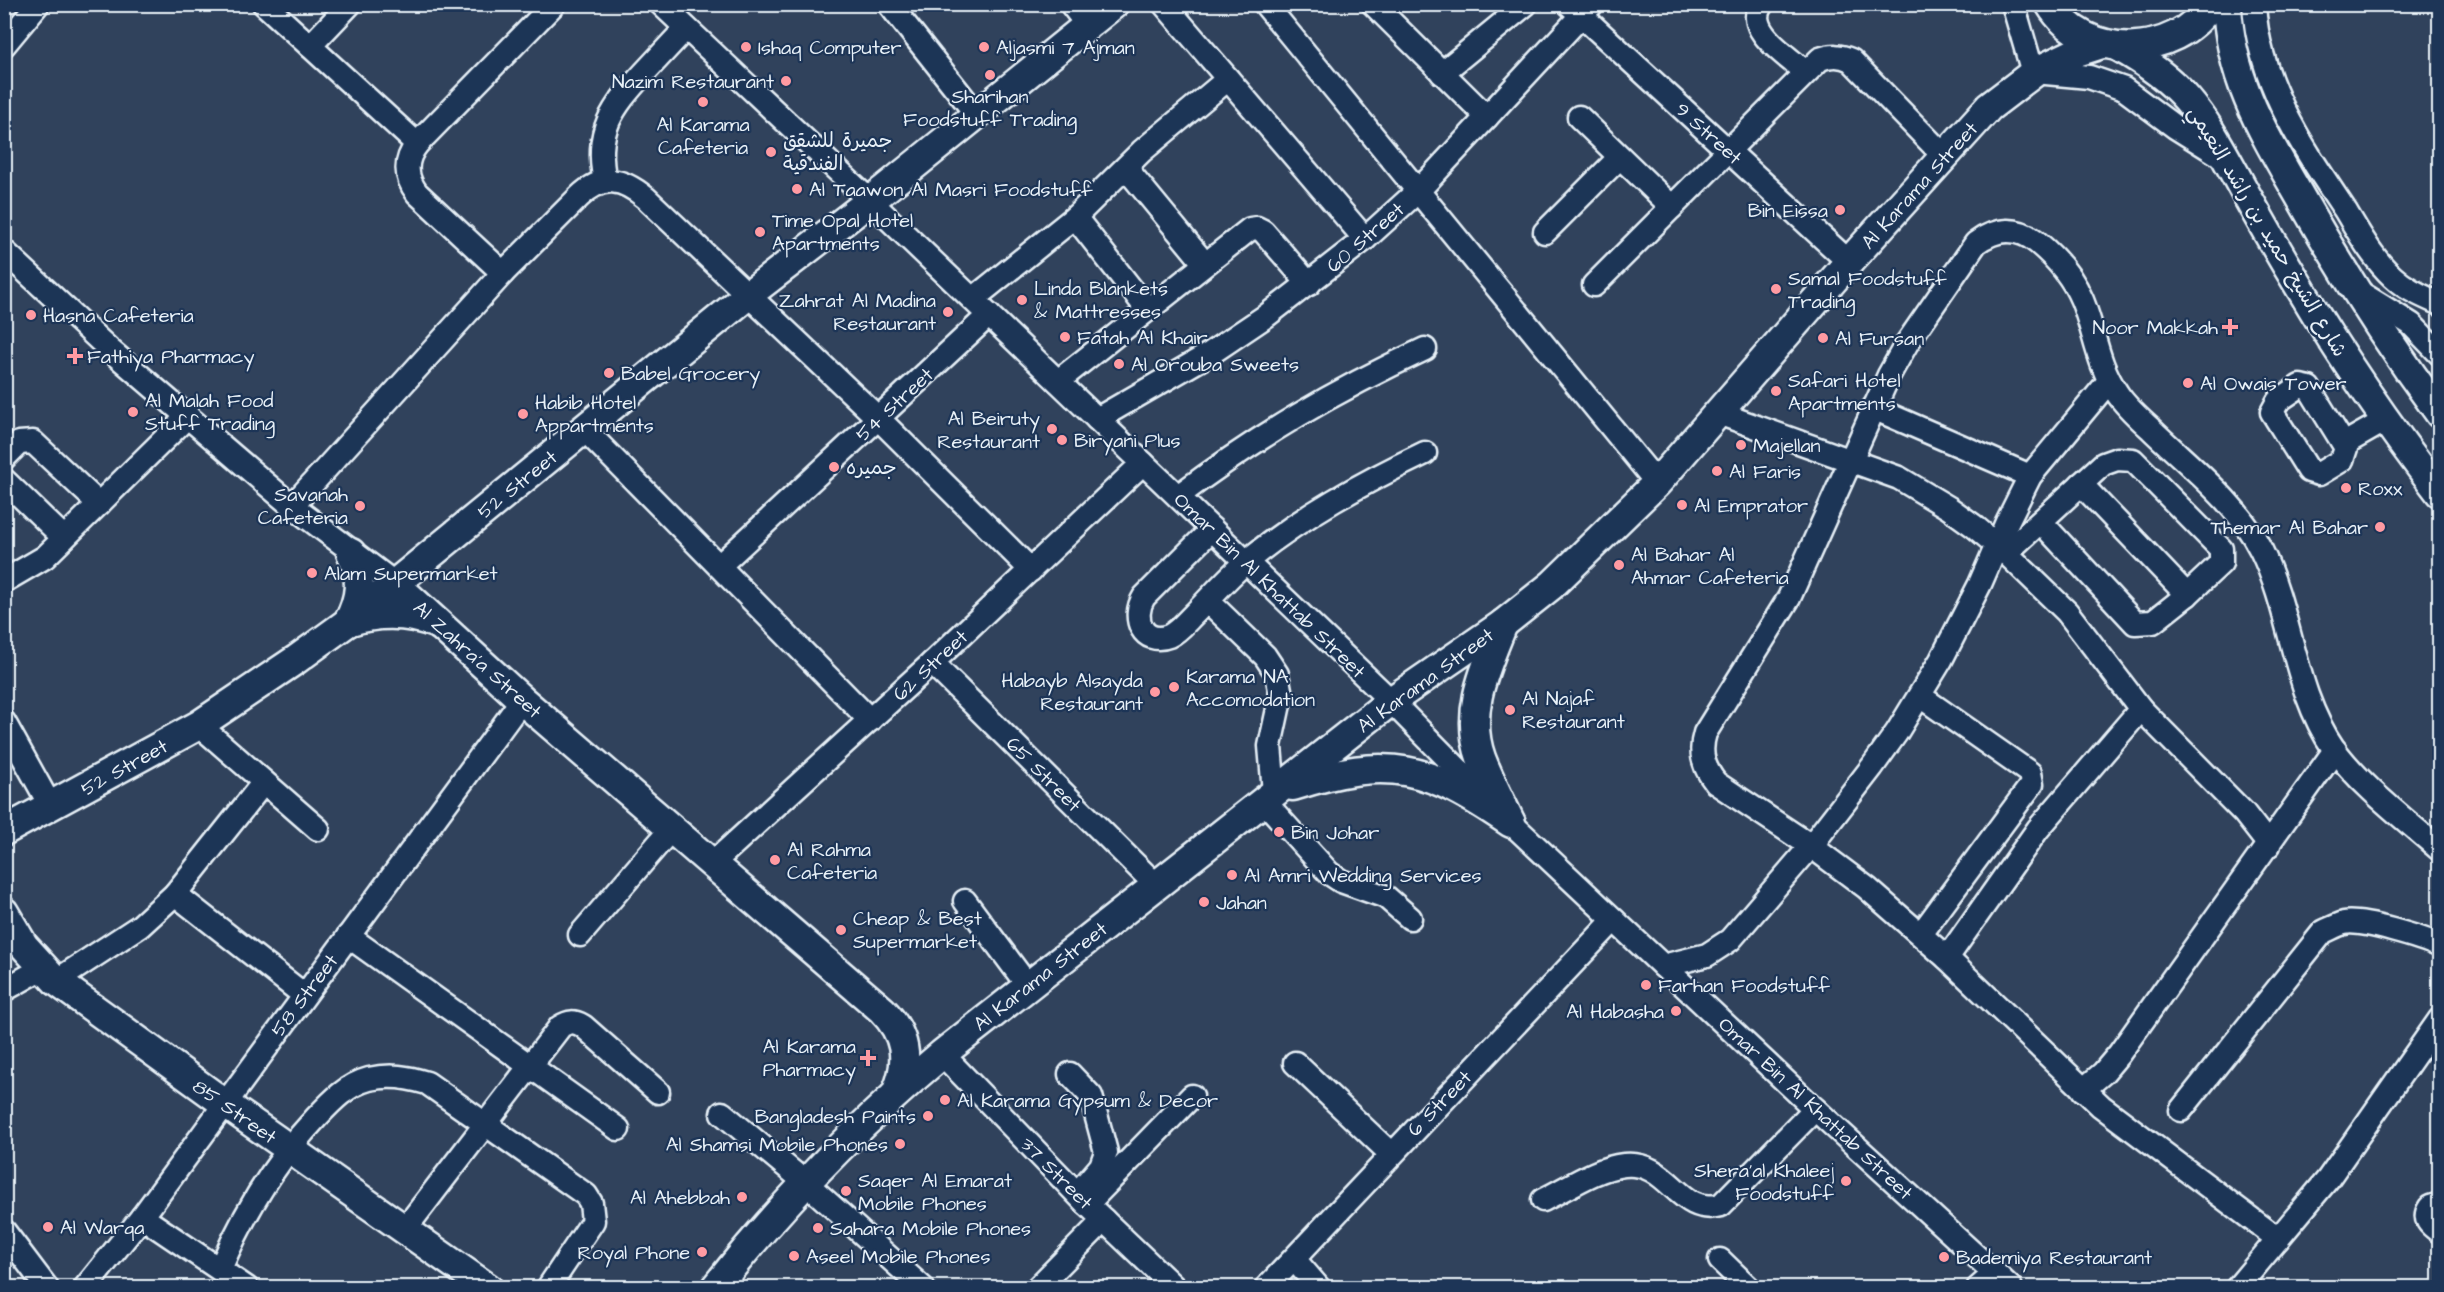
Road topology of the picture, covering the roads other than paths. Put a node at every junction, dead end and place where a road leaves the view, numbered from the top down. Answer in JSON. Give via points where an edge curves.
{"nodes":[{"id":1,"x":38,"y":4,"type":"edge"},
{"id":2,"x":264,"y":4,"type":"edge"},
{"id":3,"x":350,"y":4,"type":"edge"},
{"id":4,"x":554,"y":4,"type":"edge"},
{"id":5,"x":662,"y":4,"type":"edge"},
{"id":6,"x":889,"y":4,"type":"edge"},
{"id":7,"x":1114,"y":4,"type":"edge"},
{"id":8,"x":1164,"y":4,"type":"edge"},
{"id":9,"x":1265,"y":4,"type":"edge"},
{"id":10,"x":1373,"y":4,"type":"edge"},
{"id":11,"x":1526,"y":4,"type":"edge"},
{"id":12,"x":1762,"y":4,"type":"edge"},
{"id":13,"x":2013,"y":4,"type":"edge"},
{"id":14,"x":2050,"y":4,"type":"edge"},
{"id":15,"x":2211,"y":4,"type":"edge"},
{"id":16,"x":2227,"y":4,"type":"edge"},
{"id":17,"x":2254,"y":4,"type":"edge"},
{"id":18,"x":1581,"y":8,"type":"edge"},
{"id":19,"x":1079,"y":15,"type":"edge"},
{"id":20,"x":686,"y":27,"type":"junction"},
{"id":21,"x":4,"y":45,"type":"edge"},
{"id":22,"x":2111,"y":45,"type":"junction"},
{"id":23,"x":310,"y":46,"type":"junction"},
{"id":24,"x":1805,"y":72,"type":"junction"},
{"id":25,"x":2035,"y":72,"type":"junction"},
{"id":26,"x":1442,"y":73,"type":"junction"},
{"id":27,"x":1228,"y":79,"type":"junction"},
{"id":28,"x":977,"y":115,"type":"junction"},
{"id":29,"x":1487,"y":117,"type":"junction"},
{"id":30,"x":1579,"y":117,"type":"dead end"},
{"id":31,"x":417,"y":144,"type":"junction"},
{"id":32,"x":1728,"y":151,"type":"junction"},
{"id":33,"x":1944,"y":156,"type":"junction"},
{"id":34,"x":1620,"y":157,"type":"junction"},
{"id":35,"x":2226,"y":159,"type":"junction"},
{"id":36,"x":1126,"y":168,"type":"junction"},
{"id":37,"x":605,"y":181,"type":"junction"},
{"id":38,"x":1419,"y":190,"type":"junction"},
{"id":39,"x":870,"y":201,"type":"junction"},
{"id":40,"x":1672,"y":207,"type":"junction"},
{"id":41,"x":1075,"y":218,"type":"junction"},
{"id":42,"x":1545,"y":232,"type":"dead end"},
{"id":43,"x":1365,"y":239,"type":"junction"},
{"id":44,"x":4,"y":251,"type":"edge"},
{"id":45,"x":1849,"y":262,"type":"junction"},
{"id":46,"x":1205,"y":264,"type":"junction"},
{"id":47,"x":503,"y":273,"type":"junction"},
{"id":48,"x":1309,"y":284,"type":"junction"},
{"id":49,"x":1594,"y":285,"type":"dead end"},
{"id":50,"x":2354,"y":289,"type":"junction"},
{"id":51,"x":748,"y":295,"type":"junction"},
{"id":52,"x":2439,"y":304,"type":"edge"},
{"id":53,"x":981,"y":307,"type":"junction"},
{"id":54,"x":1148,"y":310,"type":"junction"},
{"id":55,"x":1425,"y":349,"type":"dead end"},
{"id":56,"x":2439,"y":354,"type":"edge"},
{"id":57,"x":1058,"y":381,"type":"junction"},
{"id":58,"x":2109,"y":381,"type":"junction"},
{"id":59,"x":1873,"y":408,"type":"junction"},
{"id":60,"x":1718,"y":413,"type":"junction"},
{"id":61,"x":2439,"y":414,"type":"edge"},
{"id":62,"x":188,"y":416,"type":"junction"},
{"id":63,"x":878,"y":418,"type":"junction"},
{"id":64,"x":1097,"y":418,"type":"junction"},
{"id":65,"x":2386,"y":420,"type":"junction"},
{"id":66,"x":585,"y":430,"type":"junction"},
{"id":67,"x":2344,"y":444,"type":"dead end"},
{"id":68,"x":1425,"y":453,"type":"dead end"},
{"id":69,"x":4,"y":458,"type":"edge"},
{"id":70,"x":1850,"y":459,"type":"junction"},
{"id":71,"x":1143,"y":463,"type":"junction"},
{"id":72,"x":2030,"y":476,"type":"junction"},
{"id":73,"x":4,"y":480,"type":"edge"},
{"id":74,"x":1657,"y":483,"type":"junction"},
{"id":75,"x":2081,"y":484,"type":"junction"},
{"id":76,"x":2439,"y":493,"type":"edge"},
{"id":77,"x":1178,"y":496,"type":"junction"},
{"id":78,"x":99,"y":504,"type":"junction"},
{"id":79,"x":291,"y":506,"type":"junction"},
{"id":80,"x":2042,"y":522,"type":"junction"},
{"id":81,"x":1212,"y":529,"type":"junction"},
{"id":82,"x":64,"y":538,"type":"junction"},
{"id":83,"x":2002,"y":549,"type":"junction"},
{"id":84,"x":351,"y":553,"type":"junction"},
{"id":85,"x":1246,"y":562,"type":"junction"},
{"id":86,"x":719,"y":566,"type":"junction"},
{"id":87,"x":1031,"y":570,"type":"junction"},
{"id":88,"x":4,"y":581,"type":"edge"},
{"id":89,"x":394,"y":583,"type":"junction"},
{"id":90,"x":2187,"y":595,"type":"junction"},
{"id":91,"x":1208,"y":600,"type":"junction"},
{"id":92,"x":348,"y":622,"type":"junction"},
{"id":93,"x":1503,"y":624,"type":"junction"},
{"id":94,"x":444,"y":627,"type":"junction"},
{"id":95,"x":932,"y":663,"type":"junction"},
{"id":96,"x":1920,"y":696,"type":"junction"},
{"id":97,"x":522,"y":700,"type":"junction"},
{"id":98,"x":1391,"y":701,"type":"junction"},
{"id":99,"x":2141,"y":709,"type":"junction"},
{"id":100,"x":870,"y":720,"type":"junction"},
{"id":101,"x":4,"y":722,"type":"edge"},
{"id":102,"x":199,"y":725,"type":"junction"},
{"id":103,"x":2335,"y":750,"type":"junction"},
{"id":104,"x":264,"y":782,"type":"junction"},
{"id":105,"x":1269,"y":796,"type":"junction"},
{"id":106,"x":51,"y":807,"type":"junction"},
{"id":107,"x":1511,"y":823,"type":"junction"},
{"id":108,"x":672,"y":828,"type":"junction"},
{"id":109,"x":318,"y":830,"type":"dead end"},
{"id":110,"x":4,"y":831,"type":"edge"},
{"id":111,"x":2269,"y":845,"type":"junction"},
{"id":112,"x":1811,"y":846,"type":"junction"},
{"id":113,"x":2439,"y":847,"type":"edge"},
{"id":114,"x":713,"y":863,"type":"junction"},
{"id":115,"x":1156,"y":885,"type":"junction"},
{"id":116,"x":175,"y":894,"type":"junction"},
{"id":117,"x":965,"y":901,"type":"dead end"},
{"id":118,"x":4,"y":912,"type":"edge"},
{"id":119,"x":1410,"y":918,"type":"dead end"},
{"id":120,"x":1614,"y":920,"type":"junction"},
{"id":121,"x":1921,"y":934,"type":"junction"},
{"id":122,"x":580,"y":935,"type":"dead end"},
{"id":123,"x":348,"y":936,"type":"junction"},
{"id":124,"x":2439,"y":946,"type":"edge"},
{"id":125,"x":1947,"y":958,"type":"junction"},
{"id":126,"x":1663,"y":966,"type":"junction"},
{"id":127,"x":50,"y":974,"type":"junction"},
{"id":128,"x":1028,"y":986,"type":"junction"},
{"id":129,"x":4,"y":990,"type":"edge"},
{"id":130,"x":304,"y":994,"type":"junction"},
{"id":131,"x":2436,"y":1032,"type":"edge"},
{"id":132,"x":942,"y":1054,"type":"junction"},
{"id":133,"x":1295,"y":1063,"type":"dead end"},
{"id":134,"x":530,"y":1066,"type":"junction"},
{"id":135,"x":1070,"y":1074,"type":"dead end"},
{"id":136,"x":2083,"y":1090,"type":"junction"},
{"id":137,"x":897,"y":1091,"type":"junction"},
{"id":138,"x":658,"y":1092,"type":"dead end"},
{"id":139,"x":1192,"y":1096,"type":"dead end"},
{"id":140,"x":224,"y":1103,"type":"junction"},
{"id":141,"x":1815,"y":1108,"type":"junction"},
{"id":142,"x":2181,"y":1110,"type":"dead end"},
{"id":143,"x":722,"y":1113,"type":"dead end"},
{"id":144,"x":486,"y":1123,"type":"junction"},
{"id":145,"x":618,"y":1130,"type":"dead end"},
{"id":146,"x":288,"y":1148,"type":"junction"},
{"id":147,"x":1391,"y":1154,"type":"junction"},
{"id":148,"x":806,"y":1183,"type":"junction"},
{"id":149,"x":1082,"y":1198,"type":"junction"},
{"id":150,"x":1543,"y":1200,"type":"dead end"},
{"id":151,"x":2439,"y":1204,"type":"edge"},
{"id":152,"x":142,"y":1217,"type":"junction"},
{"id":153,"x":1104,"y":1220,"type":"junction"},
{"id":154,"x":405,"y":1229,"type":"junction"},
{"id":155,"x":2439,"y":1232,"type":"edge"},
{"id":156,"x":2278,"y":1239,"type":"junction"},
{"id":157,"x":9,"y":1245,"type":"edge"},
{"id":158,"x":1294,"y":1258,"type":"junction"},
{"id":159,"x":1720,"y":1260,"type":"dead end"},
{"id":160,"x":220,"y":1269,"type":"junction"},
{"id":161,"x":2003,"y":1280,"type":"edge"},
{"id":162,"x":478,"y":1285,"type":"edge"},
{"id":163,"x":47,"y":1287,"type":"edge"},
{"id":164,"x":85,"y":1287,"type":"edge"},
{"id":165,"x":247,"y":1287,"type":"edge"},
{"id":166,"x":548,"y":1287,"type":"edge"},
{"id":167,"x":715,"y":1287,"type":"edge"},
{"id":168,"x":923,"y":1287,"type":"edge"},
{"id":169,"x":1037,"y":1287,"type":"edge"},
{"id":170,"x":1175,"y":1287,"type":"edge"},
{"id":171,"x":1266,"y":1287,"type":"edge"},
{"id":172,"x":1319,"y":1287,"type":"edge"},
{"id":173,"x":1749,"y":1287,"type":"edge"},
{"id":174,"x":1978,"y":1287,"type":"edge"},
{"id":175,"x":2237,"y":1287,"type":"edge"}],
"edges":[{"from":1,"to":21,"type":"street"},
{"from":2,"to":23,"type":"street"},
{"from":3,"to":23,"type":"street"},
{"from":4,"to":31,"type":"street"},
{"from":5,"to":20,"type":"street","name":"Omar Bin Al Khattab Street"},
{"from":6,"to":28,"type":"street"},
{"from":7,"to":19,"type":"main road","name":"52 Street"},
{"from":8,"to":27,"type":"street"},
{"from":9,"to":38,"type":"street"},
{"from":10,"to":26,"type":"street"},
{"from":11,"to":26,"type":"street"},
{"from":12,"to":24,"type":"street","via":[[1757,15],[1759,29]]},
{"from":13,"to":25,"type":"street"},
{"from":14,"to":22,"type":"main road","name":"شارع الشيخ حميد بن راشد النعيمي","via":[[2076,32]]},
{"from":15,"to":22,"type":"main road","via":[[2188,29],[2166,41],[2143,47]]},
{"from":16,"to":50,"type":"main road","via":[[2232,50],[2248,102]]},
{"from":17,"to":52,"type":"street","via":[[2258,42],[2273,89],[2330,188],[2392,276]]},
{"from":18,"to":29,"type":"street","name":"60 Street"},
{"from":18,"to":32,"type":"street","name":"9 Street"},
{"from":19,"to":28,"type":"main road","name":"52 Street"},
{"from":20,"to":37,"type":"street","via":[[619,99],[610,114],[601,147]]},
{"from":20,"to":39,"type":"street","name":"Omar Bin Al Khattab Street"},
{"from":22,"to":25,"type":"main road","name":"Al Karama Street","via":[[2077,52]]},
{"from":22,"to":35,"type":"main road","name":"شارع الشيخ حميد بن راشد النعيمي","via":[[2161,74],[2186,98]]},
{"from":23,"to":31,"type":"street"},
{"from":24,"to":32,"type":"street"},
{"from":24,"to":33,"type":"street","via":[[1831,55],[1851,60]]},
{"from":25,"to":33,"type":"main road","name":"Al Karama Street","via":[[1989,107]]},
{"from":25,"to":35,"type":"street","via":[[2089,77],[2124,89]]},
{"from":26,"to":29,"type":"street"},
{"from":27,"to":36,"type":"street","name":"54 Street"},
{"from":27,"to":43,"type":"street"},
{"from":28,"to":39,"type":"main road","name":"52 Street"},
{"from":29,"to":38,"type":"street","name":"60 Street"},
{"from":30,"to":34,"type":"street"},
{"from":31,"to":47,"type":"street","via":[[407,163],[411,185]]},
{"from":32,"to":40,"type":"street"},
{"from":32,"to":45,"type":"street","name":"9 Street"},
{"from":33,"to":45,"type":"main road","name":"Al Karama Street"},
{"from":34,"to":40,"type":"street"},
{"from":34,"to":42,"type":"street"},
{"from":35,"to":65,"type":"main road","name":"شارع الشيخ حميد بن راشد النعيمي","via":[[2300,288]]},
{"from":36,"to":41,"type":"street","name":"54 Street"},
{"from":36,"to":46,"type":"street"},
{"from":37,"to":47,"type":"street","via":[[590,186]]},
{"from":37,"to":51,"type":"street","via":[[634,188]]},
{"from":38,"to":43,"type":"street","name":"60 Street"},
{"from":38,"to":74,"type":"street"},
{"from":39,"to":51,"type":"main road","name":"52 Street"},
{"from":39,"to":53,"type":"street","name":"Omar Bin Al Khattab Street"},
{"from":40,"to":49,"type":"street"},
{"from":41,"to":53,"type":"street","name":"54 Street"},
{"from":41,"to":54,"type":"street"},
{"from":43,"to":48,"type":"street","name":"60 Street"},
{"from":44,"to":62,"type":"street","name":"Al Zahra'a Street"},
{"from":45,"to":60,"type":"main road","name":"Al Karama Street"},
{"from":46,"to":48,"type":"street","via":[[1244,233],[1257,228]]},
{"from":46,"to":54,"type":"street"},
{"from":47,"to":79,"type":"street"},
{"from":48,"to":64,"type":"street","name":"60 Street","via":[[1211,353]]},
{"from":50,"to":56,"type":"street","via":[[2411,324]]},
{"from":50,"to":61,"type":"main road"},
{"from":51,"to":63,"type":"street"},
{"from":51,"to":66,"type":"main road","name":"52 Street"},
{"from":53,"to":57,"type":"street","name":"Omar Bin Al Khattab Street"},
{"from":53,"to":63,"type":"street","name":"54 Street"},
{"from":54,"to":57,"type":"street"},
{"from":55,"to":77,"type":"street","via":[[1269,431]]},
{"from":57,"to":64,"type":"street","name":"Omar Bin Al Khattab Street"},
{"from":58,"to":59,"type":"street","via":[[2095,349],[2082,300],[2067,273],[2028,236],[2000,231],[1976,243],[1907,343]]},
{"from":58,"to":72,"type":"street"},
{"from":58,"to":103,"type":"street","via":[[2129,408],[2235,511],[2253,536],[2268,565],[2309,699]]},
{"from":59,"to":70,"type":"street"},
{"from":59,"to":72,"type":"street"},
{"from":60,"to":70,"type":"street"},
{"from":60,"to":74,"type":"main road","name":"Al Karama Street"},
{"from":62,"to":78,"type":"street"},
{"from":62,"to":79,"type":"street","name":"Al Zahra'a Street"},
{"from":63,"to":86,"type":"street","name":"54 Street"},
{"from":63,"to":87,"type":"street"},
{"from":64,"to":71,"type":"street","name":"Omar Bin Al Khattab Street"},
{"from":65,"to":67,"type":"street"},
{"from":65,"to":76,"type":"main road","name":"شارع الشيخ حميد بن راشد النعيمي"},
{"from":66,"to":86,"type":"street"},
{"from":66,"to":89,"type":"main road","name":"52 Street"},
{"from":68,"to":85,"type":"street","via":[[1350,491]]},
{"from":69,"to":78,"type":"street","via":[[19,443],[33,442]]},
{"from":70,"to":83,"type":"street","via":[[1923,491]]},
{"from":70,"to":112,"type":"street","via":[[1789,598],[1702,743],[1704,765],[1716,783]]},
{"from":71,"to":77,"type":"street","name":"Omar Bin Al Khattab Street"},
{"from":71,"to":87,"type":"street","name":"62 Street"},
{"from":72,"to":83,"type":"street"},
{"from":73,"to":82,"type":"street"},
{"from":74,"to":93,"type":"main road","name":"Al Karama Street","via":[[1552,585]]},
{"from":75,"to":80,"type":"street"},
{"from":75,"to":90,"type":"street"},
{"from":75,"to":90,"type":"street","via":[[2103,464],[2117,459],[2133,460],[2221,549],[2221,563]]},
{"from":77,"to":81,"type":"street","name":"Omar Bin Al Khattab Street"},
{"from":78,"to":82,"type":"street"},
{"from":79,"to":84,"type":"street","name":"Al Zahra'a Street"},
{"from":80,"to":83,"type":"street"},
{"from":80,"to":90,"type":"street","via":[[2135,623],[2153,622]]},
{"from":81,"to":85,"type":"street","name":"Omar Bin Al Khattab Street"},
{"from":81,"to":91,"type":"street","via":[[1144,597],[1137,615],[1139,624],[1153,637],[1172,635]]},
{"from":82,"to":88,"type":"street","via":[[45,557]]},
{"from":83,"to":96,"type":"street"},
{"from":83,"to":99,"type":"street","via":[[2067,612]]},
{"from":84,"to":89,"type":"street","name":"Al Zahra'a Street"},
{"from":84,"to":92,"type":"main road","via":[[360,587]]},
{"from":85,"to":91,"type":"street"},
{"from":85,"to":98,"type":"street","name":"Omar Bin Al Khattab Street"},
{"from":86,"to":100,"type":"street"},
{"from":87,"to":95,"type":"street","name":"62 Street"},
{"from":89,"to":92,"type":"main road","name":"52 Street"},
{"from":89,"to":94,"type":"main road","name":"Al Zahra'a Street"},
{"from":91,"to":105,"type":"street","via":[[1265,656],[1277,674],[1281,695],[1270,735]]},
{"from":92,"to":94,"type":"main road","via":[[396,614]]},
{"from":92,"to":102,"type":"main road","name":"52 Street"},
{"from":93,"to":98,"type":"main road","name":"Al Karama Street"},
{"from":93,"to":107,"type":"main road","via":[[1481,680],[1474,712],[1480,756]]},
{"from":94,"to":97,"type":"main road","name":"Al Zahra'a Street"},
{"from":95,"to":100,"type":"street","name":"62 Street"},
{"from":95,"to":115,"type":"street","name":"65 Street"},
{"from":96,"to":112,"type":"street"},
{"from":96,"to":121,"type":"street","via":[[2030,773],[2032,784]]},
{"from":97,"to":108,"type":"main road","name":"Al Zahra'a Street"},
{"from":97,"to":123,"type":"street","name":"58 Street"},
{"from":98,"to":105,"type":"main road","name":"Al Karama Street"},
{"from":98,"to":107,"type":"street","name":"Omar Bin Al Khattab Street"},
{"from":99,"to":111,"type":"street","via":[[2244,813]]},
{"from":99,"to":125,"type":"street","via":[[2038,829]]},
{"from":100,"to":114,"type":"street","name":"62 Street"},
{"from":101,"to":106,"type":"street"},
{"from":102,"to":104,"type":"street"},
{"from":102,"to":106,"type":"main road","name":"52 Street"},
{"from":103,"to":111,"type":"street"},
{"from":103,"to":113,"type":"street","via":[[2358,777]]},
{"from":104,"to":109,"type":"street"},
{"from":104,"to":116,"type":"street"},
{"from":105,"to":107,"type":"main road","via":[[1341,772],[1386,768],[1430,776],[1451,785]]},
{"from":105,"to":115,"type":"main road","name":"Al Karama Street"},
{"from":105,"to":119,"type":"street","via":[[1329,873],[1386,897]]},
{"from":106,"to":110,"type":"main road","name":"52 Street"},
{"from":107,"to":120,"type":"street","name":"Omar Bin Al Khattab Street"},
{"from":108,"to":114,"type":"main road","name":"Al Zahra'a Street"},
{"from":108,"to":122,"type":"street"},
{"from":111,"to":136,"type":"street","via":[[2119,1054]]},
{"from":112,"to":121,"type":"street"},
{"from":112,"to":126,"type":"street","via":[[1730,940],[1707,955]]},
{"from":114,"to":137,"type":"main road","name":"Al Zahra'a Street","via":[[892,1020],[905,1047],[906,1063]]},
{"from":115,"to":128,"type":"main road","name":"Al Karama Street"},
{"from":116,"to":127,"type":"street","via":[[140,926]]},
{"from":116,"to":130,"type":"street"},
{"from":117,"to":128,"type":"street"},
{"from":118,"to":127,"type":"main road","name":"85 Street","via":[[24,946]]},
{"from":120,"to":126,"type":"street","name":"Omar Bin Al Khattab Street"},
{"from":120,"to":147,"type":"street","name":"6 Street"},
{"from":121,"to":125,"type":"street"},
{"from":123,"to":130,"type":"street","name":"58 Street"},
{"from":123,"to":134,"type":"street"},
{"from":124,"to":142,"type":"street","via":[[2423,938],[2346,922],[2323,932]]},
{"from":125,"to":136,"type":"street"},
{"from":126,"to":141,"type":"street","name":"Omar Bin Al Khattab Street"},
{"from":127,"to":129,"type":"street"},
{"from":127,"to":140,"type":"main road","name":"85 Street"},
{"from":128,"to":132,"type":"main road","name":"Al Karama Street"},
{"from":130,"to":140,"type":"street","name":"58 Street"},
{"from":131,"to":156,"type":"street","via":[[2328,1179]]},
{"from":132,"to":137,"type":"main road","name":"Al Karama Street"},
{"from":132,"to":149,"type":"street","name":"37 Street"},
{"from":133,"to":147,"type":"street"},
{"from":134,"to":138,"type":"street","via":[[560,1027],[578,1023]]},
{"from":134,"to":144,"type":"street"},
{"from":134,"to":145,"type":"street"},
{"from":135,"to":149,"type":"street","via":[[1091,1096],[1106,1152]]},
{"from":136,"to":156,"type":"street"},
{"from":137,"to":148,"type":"main road","name":"Al Karama Street"},
{"from":139,"to":149,"type":"street"},
{"from":140,"to":146,"type":"main road","name":"85 Street"},
{"from":140,"to":152,"type":"street","name":"58 Street"},
{"from":141,"to":150,"type":"street","via":[[1721,1204],[1710,1208],[1699,1206],[1652,1170],[1625,1164],[1598,1172]]},
{"from":141,"to":161,"type":"street","name":"Omar Bin Al Khattab Street"},
{"from":143,"to":148,"type":"street"},
{"from":144,"to":146,"type":"street","via":[[428,1083],[388,1076],[367,1079],[349,1088]]},
{"from":144,"to":154,"type":"street"},
{"from":144,"to":166,"type":"street","via":[[586,1195],[591,1203],[593,1221],[589,1230]]},
{"from":146,"to":154,"type":"main road","name":"85 Street"},
{"from":146,"to":160,"type":"street","via":[[246,1212]]},
{"from":147,"to":158,"type":"street","name":"6 Street"},
{"from":148,"to":167,"type":"main road","name":"Al Karama Street"},
{"from":148,"to":168,"type":"street"},
{"from":149,"to":153,"type":"street","name":"37 Street"},
{"from":151,"to":155,"type":"street","via":[[2430,1207],[2426,1217]]},
{"from":152,"to":160,"type":"street"},
{"from":152,"to":164,"type":"street","name":"58 Street"},
{"from":153,"to":169,"type":"street"},
{"from":153,"to":170,"type":"street","name":"37 Street"},
{"from":154,"to":162,"type":"main road","name":"85 Street"},
{"from":156,"to":175,"type":"street"},
{"from":157,"to":163,"type":"street"},
{"from":158,"to":171,"type":"street","name":"6 Street"},
{"from":158,"to":172,"type":"street"},
{"from":159,"to":173,"type":"street"},
{"from":160,"to":165,"type":"street"},
{"from":161,"to":174,"type":"street"}]}
